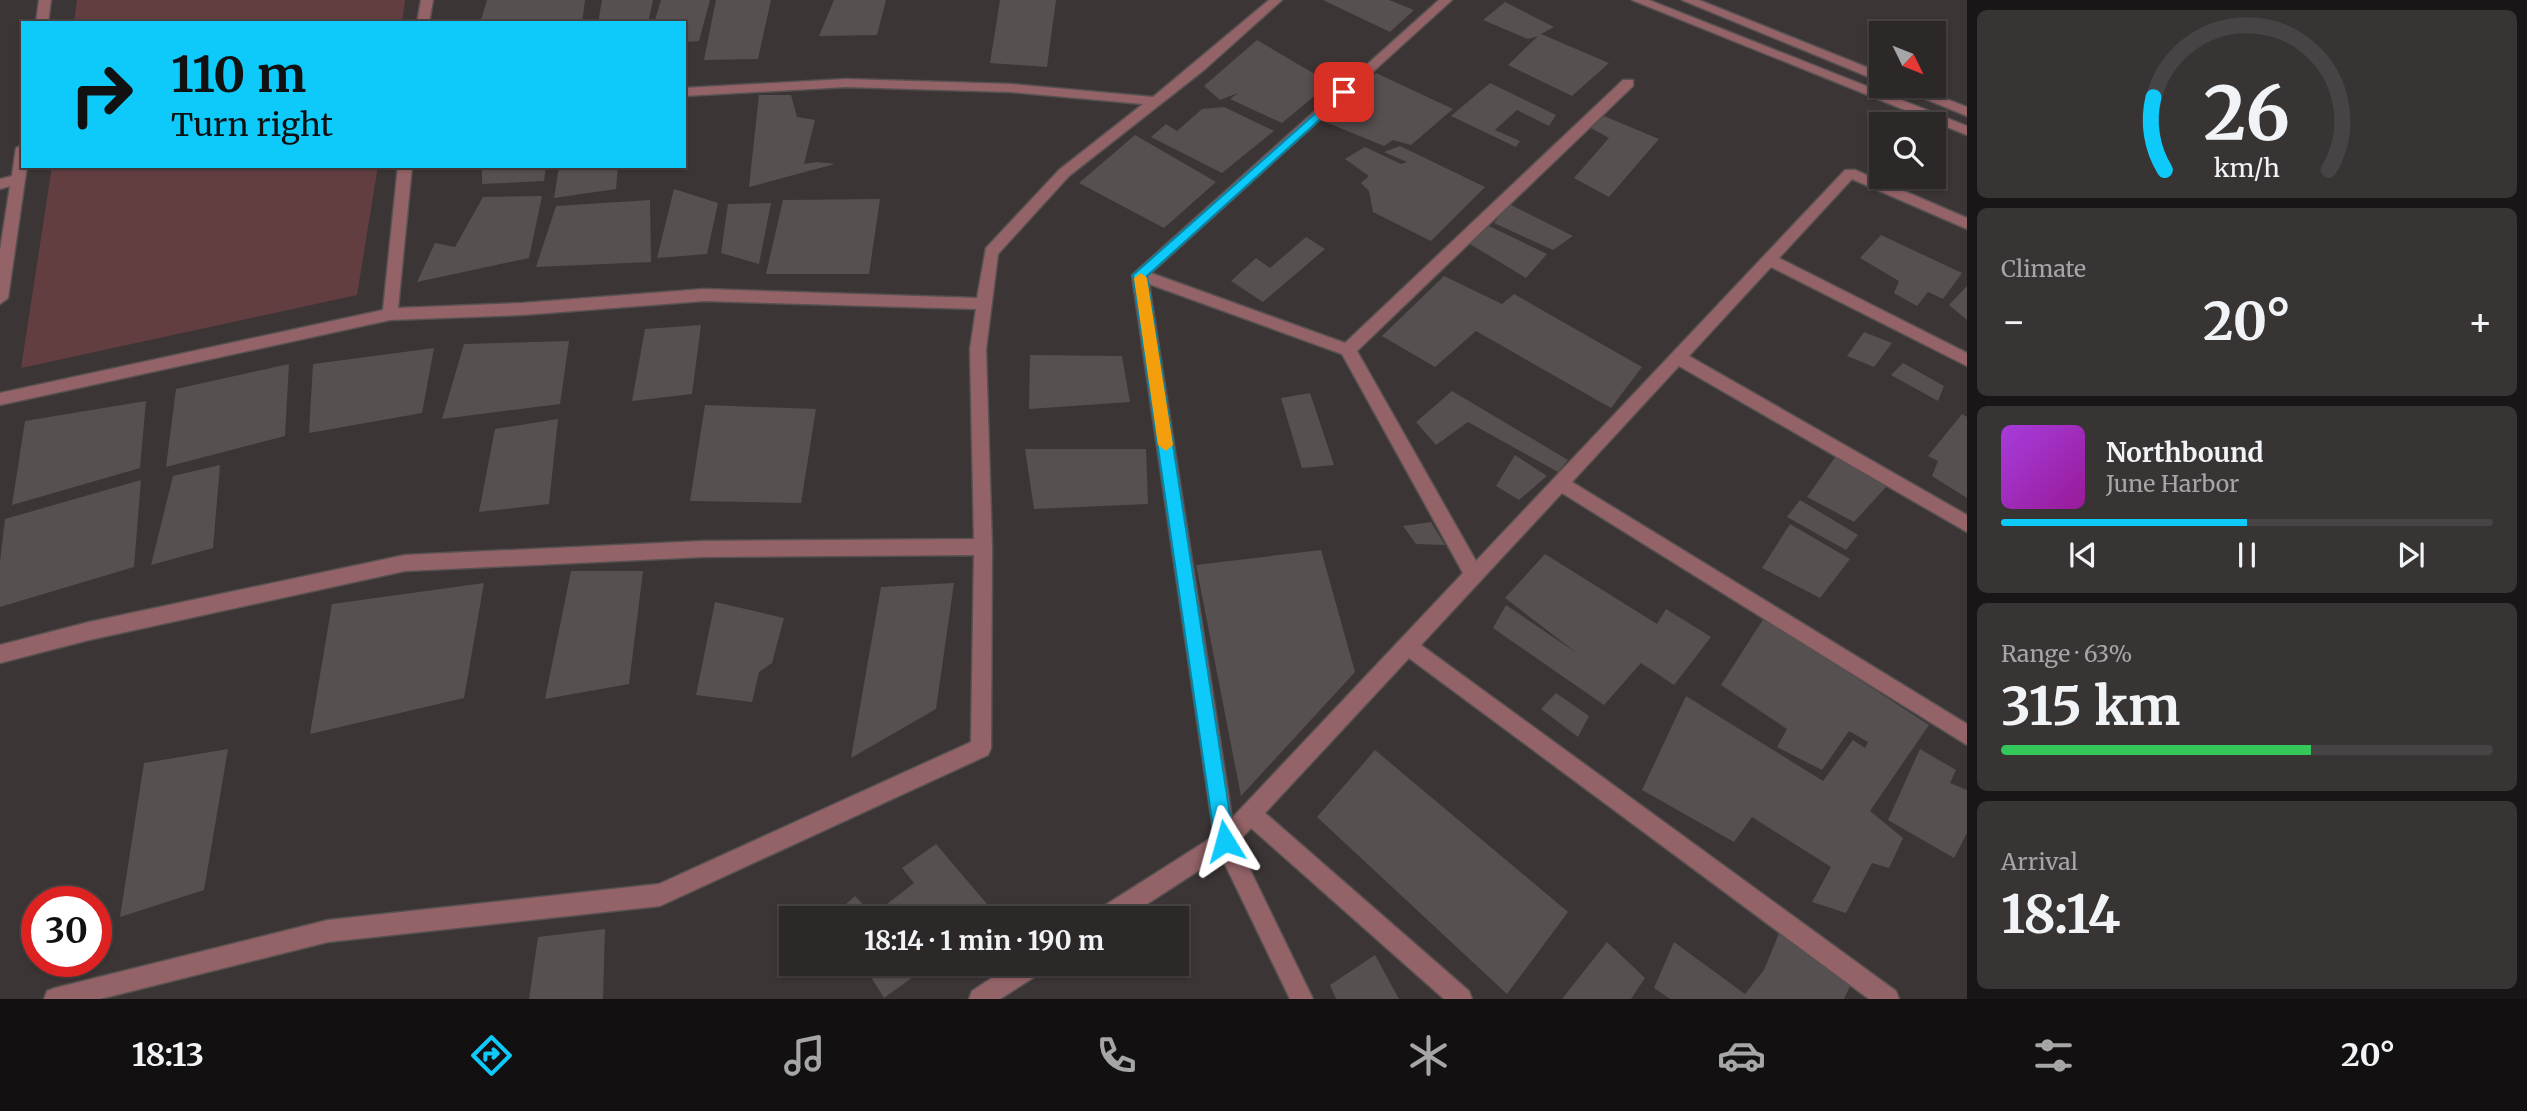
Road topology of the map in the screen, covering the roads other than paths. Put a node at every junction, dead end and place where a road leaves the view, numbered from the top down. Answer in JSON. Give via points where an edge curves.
{"nodes":[{"id":1,"x":45,"y":0,"type":"edge"},
{"id":2,"x":427,"y":0,"type":"edge"},
{"id":3,"x":1276,"y":0,"type":"edge"},
{"id":4,"x":1446,"y":0,"type":"edge"},
{"id":5,"x":1638,"y":0,"type":"edge"},
{"id":6,"x":1688,"y":0,"type":"edge"},
{"id":7,"x":42,"y":21,"type":"edge"},
{"id":8,"x":424,"y":21,"type":"edge"},
{"id":9,"x":1869,"y":73,"type":"edge"},
{"id":10,"x":1628,"y":83,"type":"dead end"},
{"id":11,"x":686,"y":92,"type":"edge"},
{"id":12,"x":1931,"y":98,"type":"edge"},
{"id":13,"x":1155,"y":101,"type":"junction"},
{"id":14,"x":1967,"y":112,"type":"edge"},
{"id":15,"x":1967,"y":131,"type":"edge"},
{"id":16,"x":21,"y":160,"type":"edge"},
{"id":17,"x":405,"y":168,"type":"edge"},
{"id":18,"x":18,"y":179,"type":"junction"},
{"id":19,"x":0,"y":184,"type":"edge"},
{"id":20,"x":1967,"y":224,"type":"edge"},
{"id":21,"x":1769,"y":259,"type":"junction"},
{"id":22,"x":1140,"y":275,"type":"junction"},
{"id":23,"x":0,"y":298,"type":"edge"},
{"id":24,"x":984,"y":304,"type":"junction"},
{"id":25,"x":390,"y":314,"type":"junction"},
{"id":26,"x":1348,"y":350,"type":"junction"},
{"id":27,"x":1677,"y":357,"type":"junction"},
{"id":28,"x":1967,"y":359,"type":"edge"},
{"id":29,"x":0,"y":399,"type":"edge"},
{"id":30,"x":1560,"y":483,"type":"junction"},
{"id":31,"x":1967,"y":524,"type":"edge"},
{"id":32,"x":983,"y":547,"type":"junction"},
{"id":33,"x":1474,"y":575,"type":"junction"},
{"id":34,"x":1407,"y":646,"type":"junction"},
{"id":35,"x":0,"y":654,"type":"edge"},
{"id":36,"x":1967,"y":735,"type":"edge"},
{"id":37,"x":1250,"y":813,"type":"junction"},
{"id":38,"x":1225,"y":841,"type":"junction"},
{"id":39,"x":1124,"y":906,"type":"edge"},
{"id":40,"x":1015,"y":976,"type":"edge"},
{"id":41,"x":55,"y":999,"type":"edge"},
{"id":42,"x":980,"y":999,"type":"edge"},
{"id":43,"x":1302,"y":999,"type":"edge"},
{"id":44,"x":1461,"y":999,"type":"edge"},
{"id":45,"x":1888,"y":999,"type":"edge"}],
"edges":[{"from":1,"to":7,"type":"street"},
{"from":2,"to":8,"type":"street"},
{"from":3,"to":13,"type":"street"},
{"from":4,"to":22,"type":"street"},
{"from":5,"to":15,"type":"street"},
{"from":6,"to":9,"type":"street"},
{"from":10,"to":26,"type":"street"},
{"from":11,"to":13,"type":"street","via":[[846,83],[1012,88]]},
{"from":12,"to":14,"type":"street"},
{"from":13,"to":24,"type":"street","via":[[1064,173],[991,252]]},
{"from":16,"to":18,"type":"street"},
{"from":17,"to":25,"type":"street"},
{"from":18,"to":19,"type":"street"},
{"from":18,"to":23,"type":"street"},
{"from":20,"to":21,"type":"street","via":[[1850,173]]},
{"from":21,"to":27,"type":"street"},
{"from":21,"to":28,"type":"street"},
{"from":22,"to":26,"type":"street"},
{"from":22,"to":38,"type":"street"},
{"from":24,"to":25,"type":"street","via":[[704,295]]},
{"from":24,"to":32,"type":"street","via":[[978,349]]},
{"from":25,"to":29,"type":"street"},
{"from":26,"to":33,"type":"street"},
{"from":27,"to":30,"type":"street"},
{"from":27,"to":31,"type":"street"},
{"from":30,"to":33,"type":"street"},
{"from":30,"to":36,"type":"street"},
{"from":32,"to":35,"type":"street","via":[[703,548],[405,563]]},
{"from":32,"to":41,"type":"street","via":[[981,748],[660,895],[328,931]]},
{"from":33,"to":34,"type":"street"},
{"from":34,"to":37,"type":"street"},
{"from":34,"to":45,"type":"street"},
{"from":37,"to":38,"type":"street"},
{"from":37,"to":44,"type":"street"},
{"from":38,"to":39,"type":"street"},
{"from":38,"to":43,"type":"street"},
{"from":40,"to":42,"type":"street"}]}
